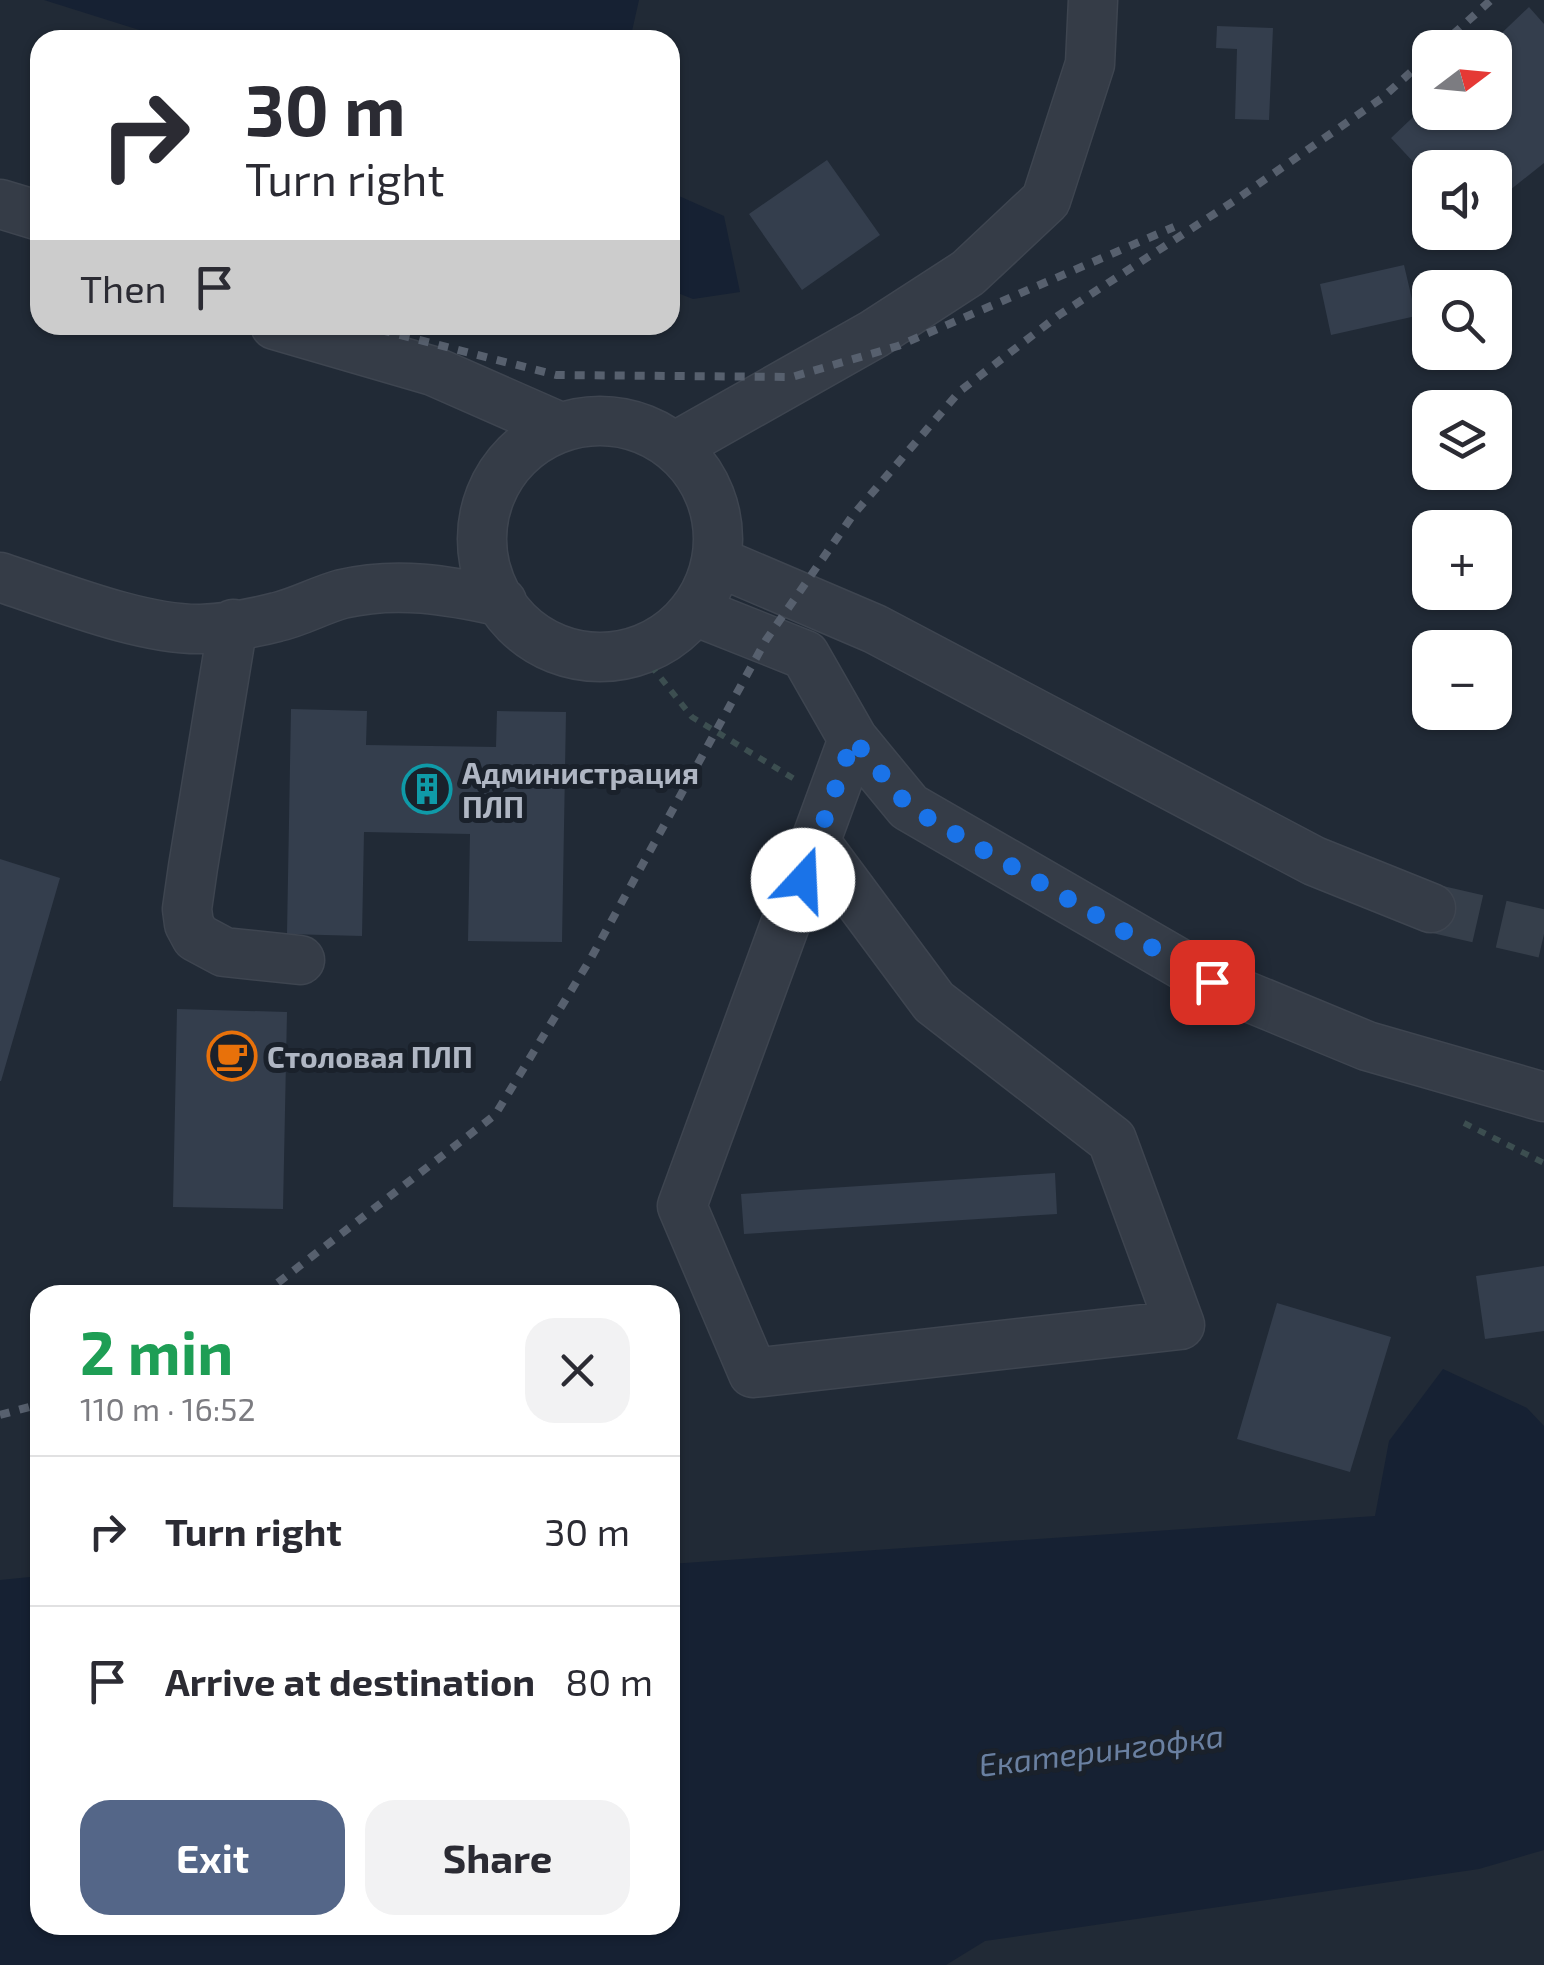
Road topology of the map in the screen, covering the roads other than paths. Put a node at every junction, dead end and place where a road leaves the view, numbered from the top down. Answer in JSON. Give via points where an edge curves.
{"nodes":[{"id":1,"x":1092,"y":0,"type":"edge"},
{"id":2,"x":0,"y":204,"type":"edge"},
{"id":3,"x":30,"y":213,"type":"edge"},
{"id":4,"x":309,"y":335,"type":"edge"},
{"id":5,"x":497,"y":397,"type":"junction"},
{"id":6,"x":558,"y":426,"type":"junction"},
{"id":7,"x":676,"y":446,"type":"junction"},
{"id":8,"x":507,"y":462,"type":"junction"},
{"id":9,"x":482,"y":532,"type":"junction"},
{"id":10,"x":718,"y":562,"type":"junction"},
{"id":11,"x":0,"y":577,"type":"edge"},
{"id":12,"x":438,"y":588,"type":"junction"},
{"id":13,"x":502,"y":602,"type":"junction"},
{"id":14,"x":696,"y":612,"type":"junction"},
{"id":15,"x":232,"y":624,"type":"junction"},
{"id":16,"x":853,"y":739,"type":"junction"},
{"id":17,"x":816,"y":844,"type":"junction"},
{"id":18,"x":1431,"y":908,"type":"tunnel mouth"},
{"id":19,"x":300,"y":960,"type":"dead end"},
{"id":20,"x":1544,"y":1097,"type":"edge"}],
"edges":[{"from":1,"to":7,"type":"lane","via":[[1090,64],[1046,200],[968,273]]},
{"from":2,"to":3,"type":"lane"},
{"from":4,"to":5,"type":"lane"},
{"from":5,"to":6,"type":"lane"},
{"from":5,"to":8,"type":"lane"},
{"from":6,"to":7,"type":"lane","via":[[620,420]]},
{"from":6,"to":8,"type":"lane"},
{"from":7,"to":10,"type":"lane","via":[[704,478],[719,519]]},
{"from":8,"to":9,"type":"lane"},
{"from":9,"to":12,"type":"lane"},
{"from":9,"to":13,"type":"lane","via":[[487,581]]},
{"from":10,"to":14,"type":"lane"},
{"from":10,"to":18,"type":"lane","via":[[875,629],[1314,861]]},
{"from":11,"to":15,"type":"lane","via":[[178,628]]},
{"from":12,"to":13,"type":"lane"},
{"from":12,"to":15,"type":"lane","via":[[372,588],[276,618]]},
{"from":13,"to":14,"type":"lane","via":[[522,632],[579,658],[641,653]]},
{"from":14,"to":16,"type":"lane","via":[[805,655]]},
{"from":15,"to":19,"type":"lane","via":[[189,924],[196,937],[224,952]]},
{"from":16,"to":17,"type":"lane"},
{"from":16,"to":20,"type":"lane","via":[[909,807],[1212,982],[1367,1046]]},
{"from":17,"to":17,"type":"lane","via":[[934,1002],[1112,1140],[1180,1325],[753,1374],[682,1206]]}]}
